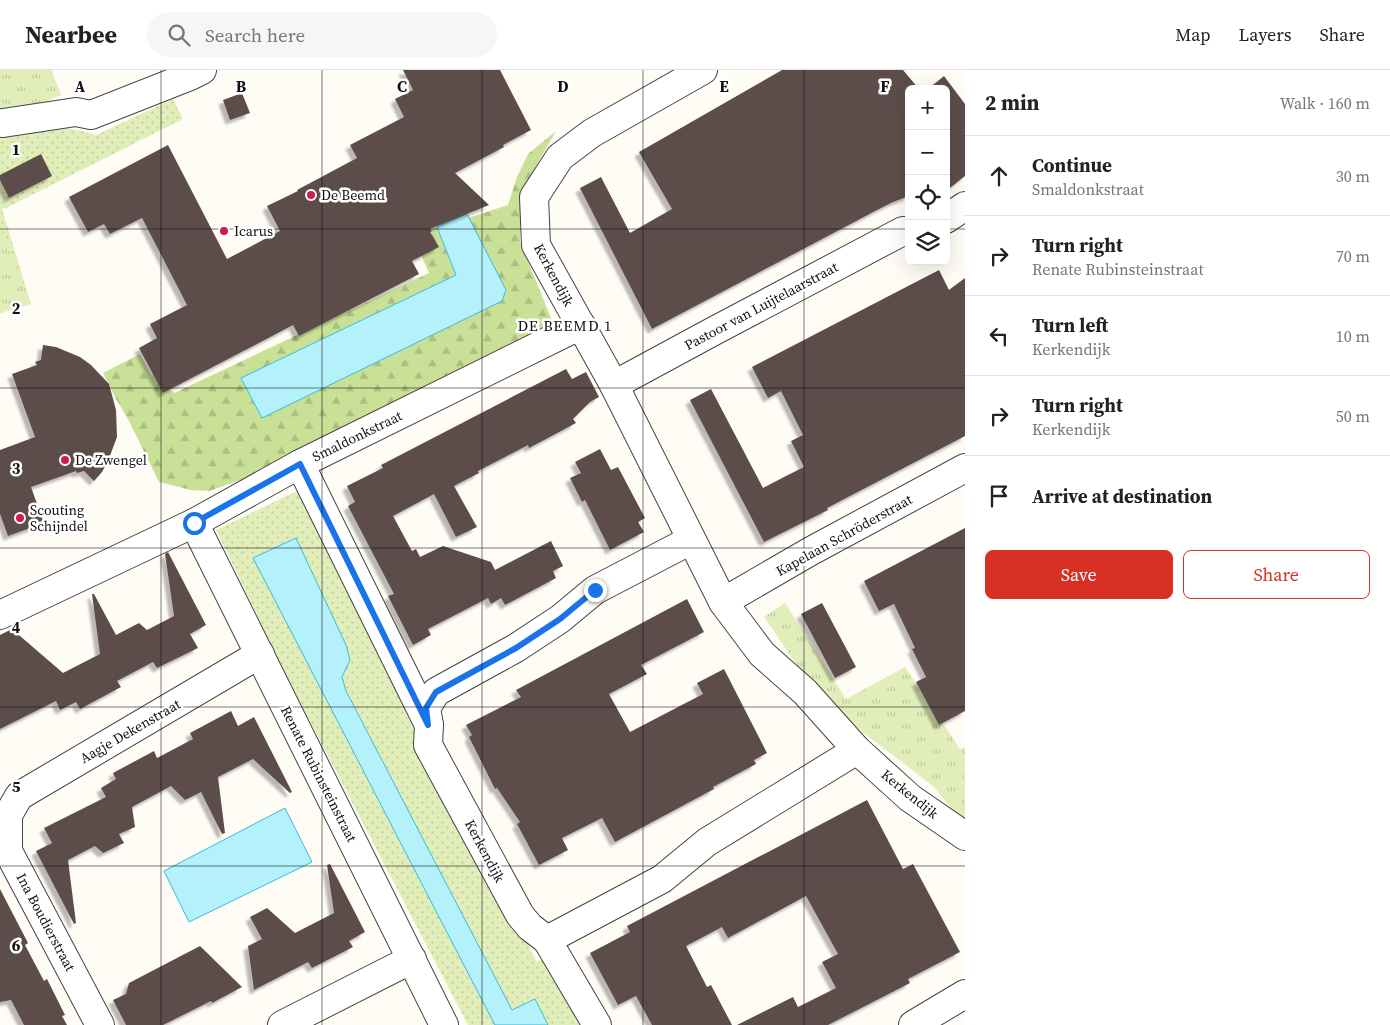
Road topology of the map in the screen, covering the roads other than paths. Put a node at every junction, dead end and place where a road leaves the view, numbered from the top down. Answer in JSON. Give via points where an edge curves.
{"nodes":[{"id":1,"x":202,"y":70,"type":"edge"},
{"id":2,"x":703,"y":70,"type":"edge"},
{"id":3,"x":4,"y":122,"type":"dead end"},
{"id":4,"x":965,"y":206,"type":"edge"},
{"id":5,"x":950,"y":216,"type":"edge"},
{"id":6,"x":905,"y":231,"type":"edge"},
{"id":7,"x":581,"y":325,"type":"junction"},
{"id":8,"x":614,"y":385,"type":"junction"},
{"id":9,"x":300,"y":464,"type":"junction"},
{"id":10,"x":965,"y":468,"type":"edge"},
{"id":11,"x":194,"y":523,"type":"junction"},
{"id":12,"x":691,"y":540,"type":"junction"},
{"id":13,"x":723,"y":602,"type":"junction"},
{"id":14,"x":0,"y":615,"type":"edge"},
{"id":15,"x":260,"y":654,"type":"junction"},
{"id":16,"x":428,"y":725,"type":"junction"},
{"id":17,"x":857,"y":750,"type":"junction"},
{"id":18,"x":8,"y":816,"type":"joint"},
{"id":19,"x":965,"y":836,"type":"edge"},
{"id":20,"x":547,"y":940,"type":"junction"},
{"id":21,"x":412,"y":959,"type":"junction"},
{"id":22,"x":965,"y":994,"type":"edge"},
{"id":23,"x":100,"y":1025,"type":"edge"},
{"id":24,"x":282,"y":1025,"type":"edge"},
{"id":25,"x":444,"y":1025,"type":"edge"},
{"id":26,"x":597,"y":1025,"type":"edge"},
{"id":27,"x":913,"y":1025,"type":"edge"}],
"edges":[{"from":1,"to":3,"type":"street","via":[[91,115],[76,112]]},
{"from":2,"to":7,"type":"street","name":"Kerkendijk","via":[[592,133],[560,157],[534,197],[536,245]]},
{"from":4,"to":5,"type":"street"},
{"from":6,"to":8,"type":"street","name":"Pastoor van Luijtelaarstraat"},
{"from":7,"to":8,"type":"street","name":"Kerkendijk"},
{"from":7,"to":9,"type":"street","name":"Smaldonkstraat"},
{"from":8,"to":12,"type":"street","name":"Kerkendijk"},
{"from":9,"to":11,"type":"street","name":"Smaldonkstraat"},
{"from":9,"to":16,"type":"street"},
{"from":10,"to":13,"type":"street","name":"Kapelaan Schröderstraat"},
{"from":11,"to":14,"type":"street","name":"Smaldonkstraat"},
{"from":11,"to":15,"type":"street","name":"Renate Rubinsteinstraat"},
{"from":12,"to":13,"type":"street","name":"Kerkendijk"},
{"from":12,"to":16,"type":"street","name":"Kerkendijk","via":[[595,590],[560,619],[516,648],[436,692],[426,708]]},
{"from":13,"to":17,"type":"street","name":"Kerkendijk","via":[[762,654],[805,692]]},
{"from":15,"to":18,"type":"street","name":"Aagje Dekenstraat","via":[[19,796]]},
{"from":15,"to":21,"type":"street","name":"Renate Rubinsteinstraat"},
{"from":16,"to":20,"type":"street","name":"Kerkendijk","via":[[428,745],[520,915]]},
{"from":17,"to":19,"type":"street","name":"Kerkendijk","via":[[910,798]]},
{"from":17,"to":20,"type":"street","via":[[707,842],[662,879]]},
{"from":18,"to":23,"type":"street","name":"Ina Boudierstraat","via":[[8,851]]},
{"from":20,"to":26,"type":"street"},
{"from":21,"to":24,"type":"street"},
{"from":21,"to":25,"type":"street","name":"Renate Rubinsteinstraat"},
{"from":22,"to":27,"type":"street"}]}
